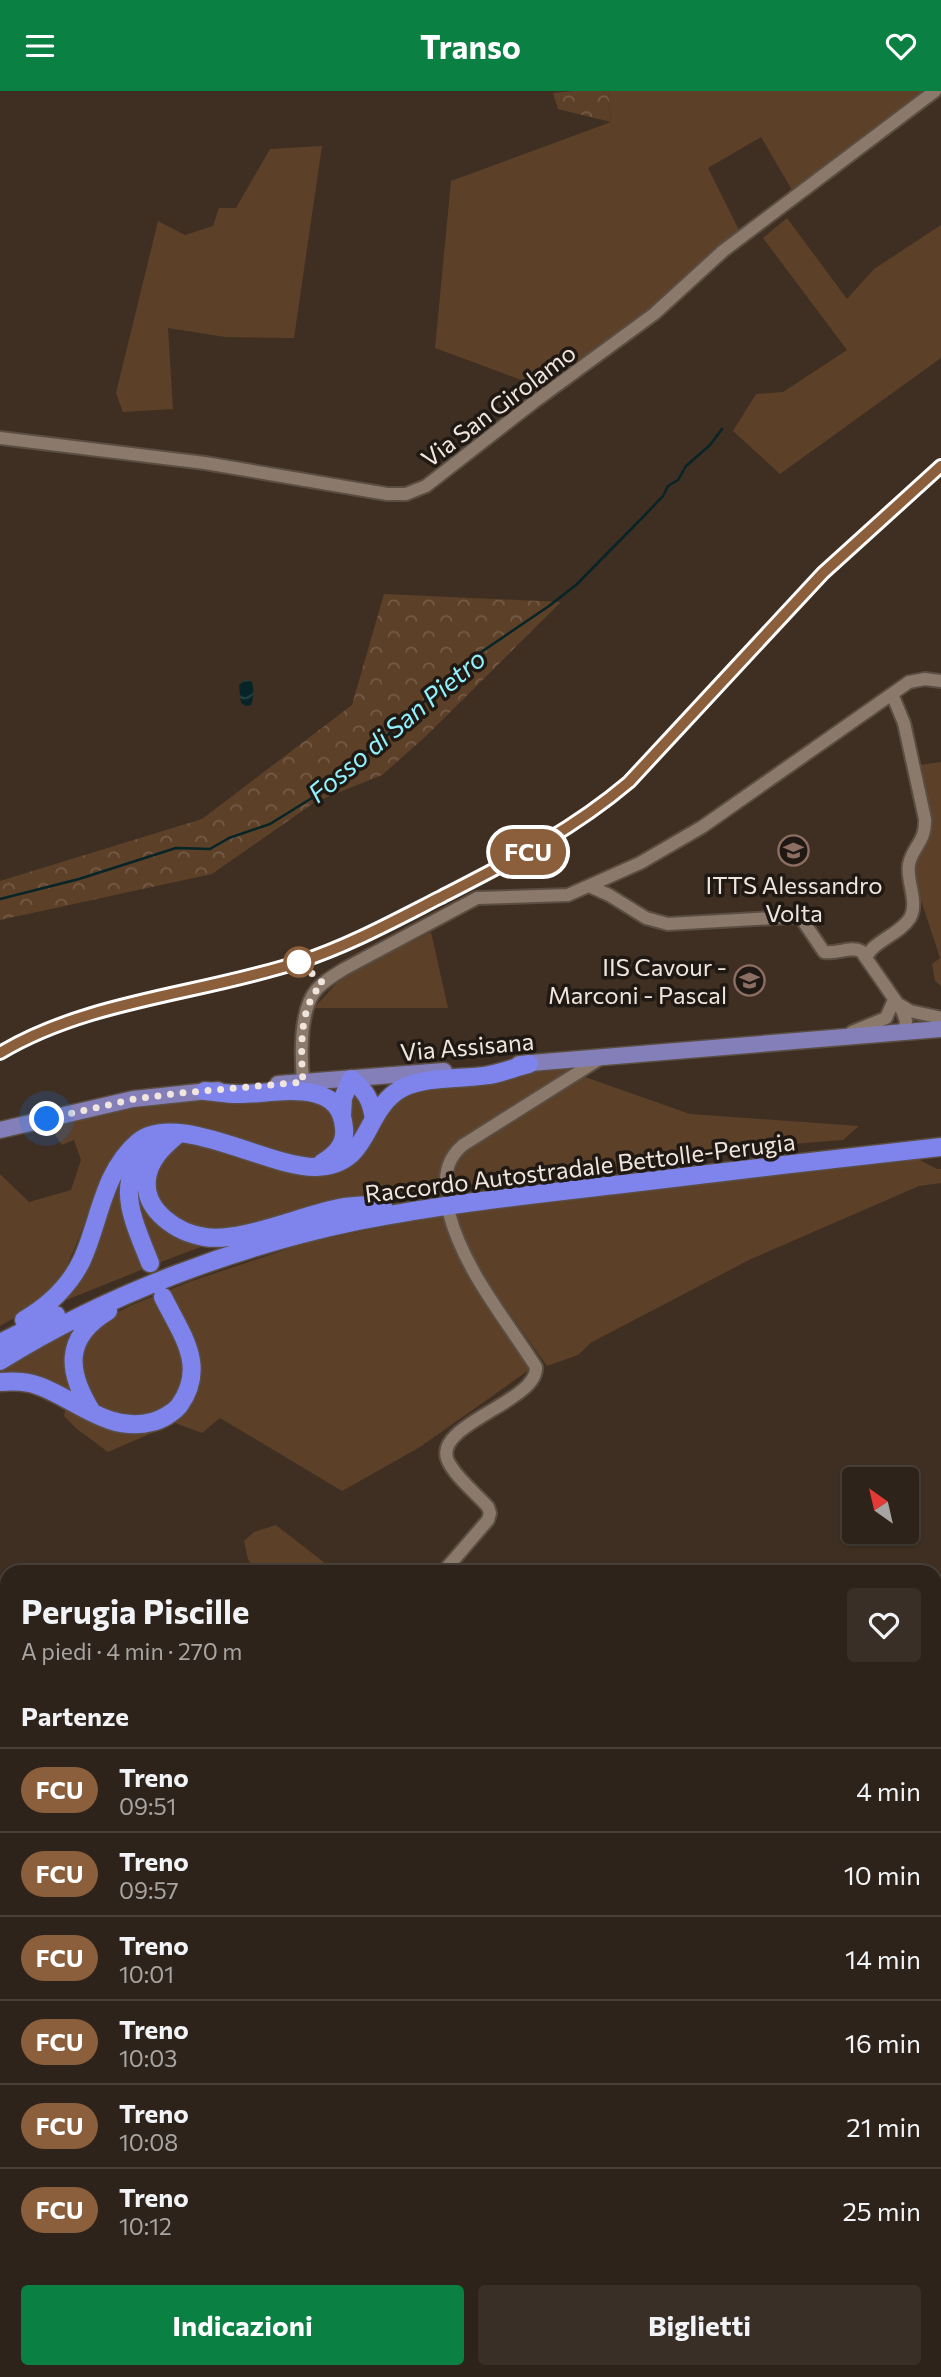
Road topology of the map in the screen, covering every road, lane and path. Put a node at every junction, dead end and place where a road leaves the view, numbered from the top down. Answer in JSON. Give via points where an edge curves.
{"nodes":[{"id":1,"x":935,"y":91,"type":"edge"},
{"id":2,"x":0,"y":438,"type":"edge"},
{"id":3,"x":941,"y":681,"type":"edge"},
{"id":4,"x":892,"y":694,"type":"junction"},
{"id":5,"x":589,"y":886,"type":"junction"},
{"id":6,"x":866,"y":957,"type":"junction"},
{"id":7,"x":894,"y":1000,"type":"junction"},
{"id":8,"x":941,"y":1018,"type":"edge"},
{"id":9,"x":941,"y":1029,"type":"edge"},
{"id":10,"x":902,"y":1033,"type":"junction"},
{"id":11,"x":821,"y":1039,"type":"junction"},
{"id":12,"x":604,"y":1056,"type":"junction"},
{"id":13,"x":529,"y":1063,"type":"junction"},
{"id":14,"x":351,"y":1079,"type":"junction"},
{"id":15,"x":303,"y":1082,"type":"junction"},
{"id":16,"x":205,"y":1091,"type":"junction"},
{"id":17,"x":342,"y":1117,"type":"junction"},
{"id":18,"x":374,"y":1119,"type":"junction"},
{"id":19,"x":0,"y":1130,"type":"edge"},
{"id":20,"x":182,"y":1135,"type":"junction"},
{"id":21,"x":941,"y":1135,"type":"edge"},
{"id":22,"x":941,"y":1147,"type":"edge"},
{"id":23,"x":818,"y":1155,"type":"junction"},
{"id":24,"x":316,"y":1167,"type":"junction"},
{"id":25,"x":628,"y":1178,"type":"junction"},
{"id":26,"x":445,"y":1189,"type":"dead end"},
{"id":27,"x":383,"y":1205,"type":"junction"},
{"id":28,"x":449,"y":1213,"type":"dead end"},
{"id":29,"x":236,"y":1255,"type":"junction"},
{"id":30,"x":150,"y":1263,"type":"dead end"},
{"id":31,"x":163,"y":1297,"type":"dead end"},
{"id":32,"x":0,"y":1334,"type":"edge"},
{"id":33,"x":0,"y":1343,"type":"edge"},
{"id":34,"x":0,"y":1361,"type":"edge"},
{"id":35,"x":0,"y":1382,"type":"edge"},
{"id":36,"x":92,"y":1412,"type":"junction"},
{"id":37,"x":449,"y":1565,"type":"edge"}],
"edges":[{"from":1,"to":2,"type":"street","name":"Via San Girolamo","via":[[723,251],[654,314],[426,486],[406,494]]},
{"from":3,"to":4,"type":"street","via":[[909,682]]},
{"from":4,"to":5,"type":"street","via":[[702,827]]},
{"from":4,"to":6,"type":"street","via":[[904,723],[925,833],[909,864],[910,917]]},
{"from":5,"to":6,"type":"street","via":[[646,918],[668,924],[801,918],[824,952],[854,948]]},
{"from":5,"to":15,"type":"street","via":[[568,895],[477,898],[327,980],[311,997],[308,1009],[301,1054]]},
{"from":6,"to":7,"type":"street"},
{"from":7,"to":8,"type":"street","via":[[910,1011]]},
{"from":7,"to":10,"type":"street","via":[[905,1016]]},
{"from":7,"to":11,"type":"street","via":[[886,1018],[876,1024]]},
{"from":9,"to":10,"type":"main road","name":"Via Assisana"},
{"from":10,"to":11,"type":"main road","name":"Via Assisana"},
{"from":11,"to":12,"type":"main road","name":"Via Assisana"},
{"from":12,"to":13,"type":"main road","name":"Via Assisana"},
{"from":12,"to":26,"type":"street","via":[[453,1153],[446,1167]]},
{"from":13,"to":14,"type":"main road","name":"Via Assisana"},
{"from":13,"to":18,"type":"highway","via":[[489,1075],[401,1088],[383,1103]]},
{"from":14,"to":15,"type":"main road","name":"Via Assisana"},
{"from":14,"to":17,"type":"highway"},
{"from":14,"to":18,"type":"highway","via":[[365,1090]]},
{"from":15,"to":16,"type":"main road","name":"Via Assisana"},
{"from":16,"to":17,"type":"highway","via":[[311,1092],[323,1096]]},
{"from":16,"to":19,"type":"main road","name":"Via Assisana","via":[[134,1099]]},
{"from":17,"to":24,"type":"highway","via":[[344,1140],[332,1157]]},
{"from":18,"to":24,"type":"highway","via":[[349,1158]]},
{"from":20,"to":24,"type":"highway"},
{"from":20,"to":27,"type":"highway","via":[[156,1156],[147,1189],[166,1221],[190,1234],[223,1238],[346,1206]]},
{"from":20,"to":30,"type":"highway","via":[[149,1149],[131,1173],[131,1212]]},
{"from":20,"to":32,"type":"highway","via":[[172,1131],[148,1135],[128,1153],[103,1194],[81,1261],[70,1279],[38,1312]]},
{"from":21,"to":23,"type":"highway"},
{"from":22,"to":23,"type":"highway","name":"Raccordo Autostradale Bettolle-Perugia"},
{"from":23,"to":25,"type":"highway"},
{"from":25,"to":27,"type":"highway","via":[[431,1196]]},
{"from":25,"to":29,"type":"highway","name":"Raccordo Autostradale Bettolle-Perugia","via":[[357,1221]]},
{"from":27,"to":33,"type":"highway","via":[[271,1232],[176,1263]]},
{"from":28,"to":37,"type":"street","via":[[455,1237],[473,1271],[536,1367],[527,1386],[448,1443],[448,1460],[490,1513]]},
{"from":29,"to":34,"type":"highway","name":"Raccordo Autostradale Bettolle-Perugia","via":[[98,1308]]},
{"from":29,"to":36,"type":"highway","via":[[200,1275],[123,1304],[89,1324],[73,1356],[78,1390]]},
{"from":31,"to":36,"type":"highway","via":[[190,1352],[193,1371],[177,1409],[142,1425],[124,1425]]},
{"from":35,"to":36,"type":"highway","via":[[41,1386]]}]}
